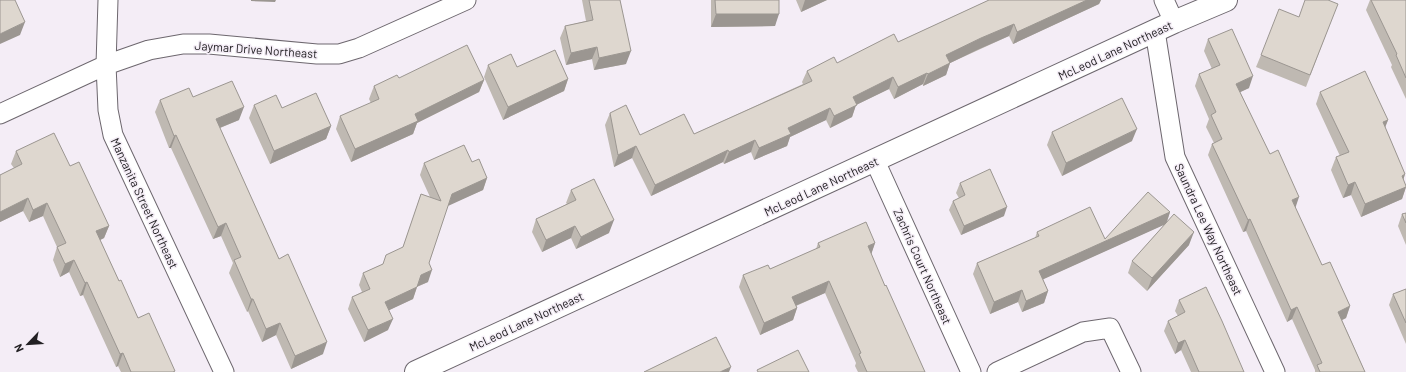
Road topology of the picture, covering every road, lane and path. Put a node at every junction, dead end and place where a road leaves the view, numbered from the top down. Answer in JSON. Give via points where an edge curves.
{"nodes":[{"id":1,"x":108,"y":0,"type":"edge"},
{"id":2,"x":466,"y":0,"type":"edge"},
{"id":3,"x":1164,"y":0,"type":"edge"},
{"id":4,"x":1226,"y":0,"type":"edge"},
{"id":5,"x":1164,"y":27,"type":"junction"},
{"id":6,"x":106,"y":65,"type":"junction"},
{"id":7,"x":0,"y":114,"type":"edge"},
{"id":8,"x":875,"y":161,"type":"junction"},
{"id":9,"x":224,"y":372,"type":"edge"},
{"id":10,"x":416,"y":372,"type":"edge"},
{"id":11,"x":971,"y":372,"type":"edge"},
{"id":12,"x":997,"y":372,"type":"edge"},
{"id":13,"x":1131,"y":372,"type":"edge"},
{"id":14,"x":1275,"y":372,"type":"edge"}],
"edges":[{"from":1,"to":6,"type":"street","name":"Manzanita Street Northeast"},
{"from":2,"to":6,"type":"street","name":"Jaymar Drive Northeast","via":[[359,48],[339,54],[182,44],[149,50]]},
{"from":3,"to":5,"type":"street","name":"Saundra Lee Way Northeast"},
{"from":4,"to":5,"type":"street","name":"McLeod Lane Northeast"},
{"from":5,"to":8,"type":"street","name":"McLeod Lane Northeast"},
{"from":5,"to":14,"type":"street","name":"Saundra Lee Way Northeast","via":[[1176,157]]},
{"from":6,"to":7,"type":"street","name":"Jaymar Drive Northeast"},
{"from":6,"to":9,"type":"street","name":"Manzanita Street Northeast","via":[[108,110],[113,135]]},
{"from":8,"to":10,"type":"street","name":"McLeod Lane Northeast"},
{"from":8,"to":11,"type":"street","name":"Zachris Court Northeast"},
{"from":12,"to":13,"type":"street","via":[[1083,332],[1110,328]]}]}
